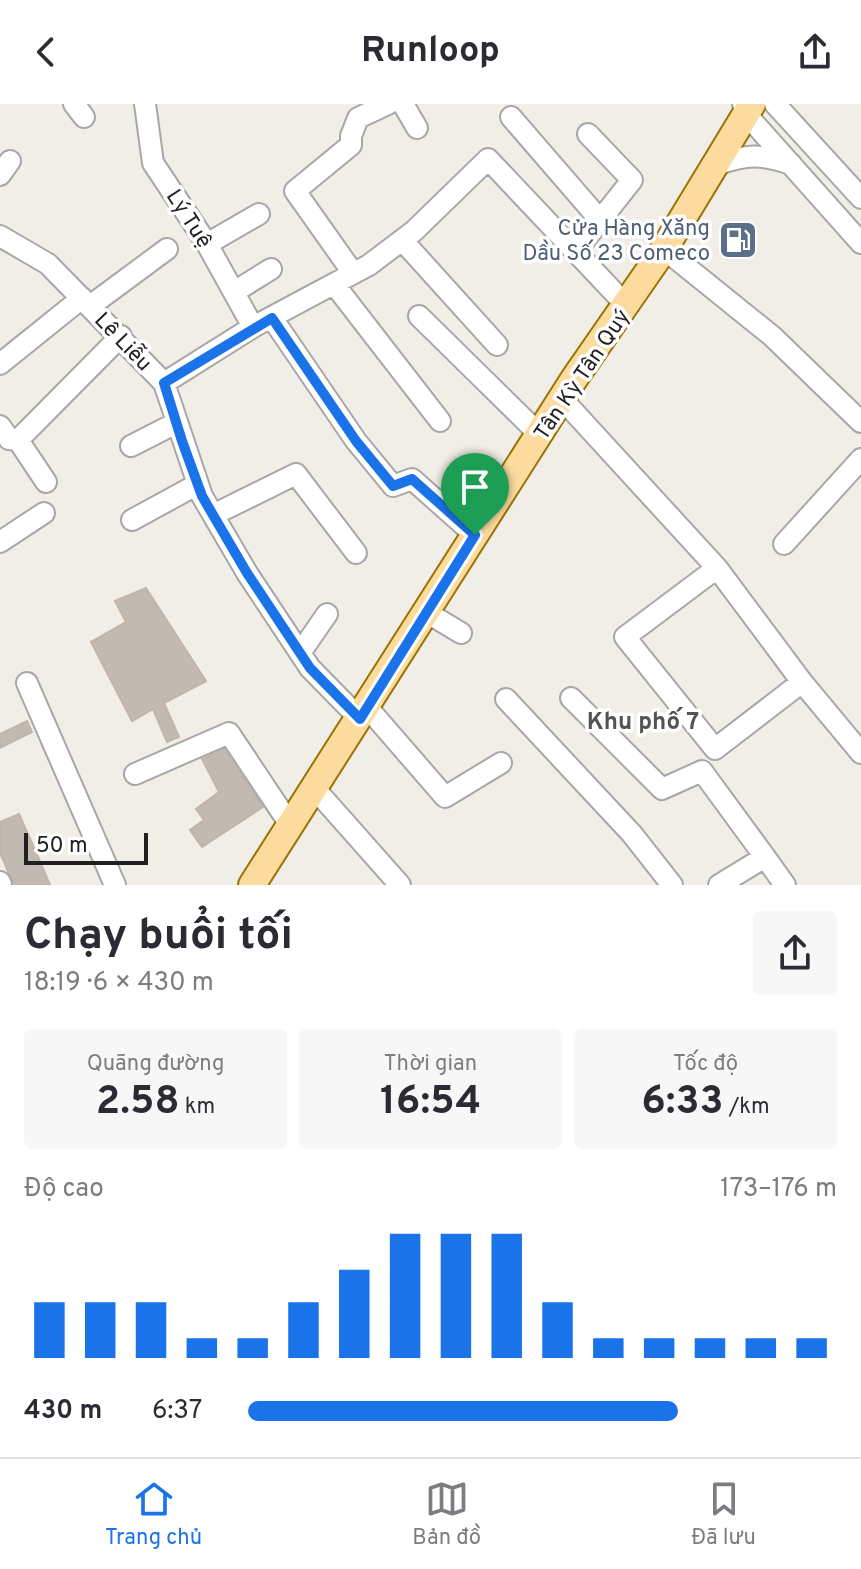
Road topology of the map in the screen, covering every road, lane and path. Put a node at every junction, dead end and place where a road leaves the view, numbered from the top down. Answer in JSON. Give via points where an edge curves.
{"nodes":[{"id":1,"x":168,"y":104,"type":"edge"},
{"id":2,"x":388,"y":104,"type":"edge"},
{"id":3,"x":403,"y":104,"type":"edge"},
{"id":4,"x":747,"y":107,"type":"edge"},
{"id":5,"x":783,"y":108,"type":"edge"},
{"id":6,"x":146,"y":111,"type":"edge"},
{"id":7,"x":511,"y":117,"type":"dead end"},
{"id":8,"x":417,"y":128,"type":"dead end"},
{"id":9,"x":588,"y":134,"type":"dead end"},
{"id":10,"x":718,"y":164,"type":"junction"},
{"id":11,"x":791,"y":164,"type":"junction"},
{"id":12,"x":861,"y":198,"type":"edge"},
{"id":13,"x":259,"y":214,"type":"dead end"},
{"id":14,"x":600,"y":220,"type":"junction"},
{"id":15,"x":0,"y":236,"type":"edge"},
{"id":16,"x":402,"y":240,"type":"junction"},
{"id":17,"x":861,"y":243,"type":"edge"},
{"id":18,"x":207,"y":244,"type":"junction"},
{"id":19,"x":167,"y":249,"type":"dead end"},
{"id":20,"x":664,"y":249,"type":"junction"},
{"id":21,"x":576,"y":251,"type":"junction"},
{"id":22,"x":271,"y":269,"type":"dead end"},
{"id":23,"x":353,"y":273,"type":"junction"},
{"id":24,"x":334,"y":284,"type":"junction"},
{"id":25,"x":234,"y":292,"type":"junction"},
{"id":26,"x":86,"y":302,"type":"junction"},
{"id":27,"x":626,"y":305,"type":"junction"},
{"id":28,"x":419,"y":316,"type":"dead end"},
{"id":29,"x":263,"y":323,"type":"junction"},
{"id":30,"x":121,"y":336,"type":"junction"},
{"id":31,"x":497,"y":345,"type":"dead end"},
{"id":32,"x":0,"y":364,"type":"edge"},
{"id":33,"x":164,"y":383,"type":"junction"},
{"id":34,"x":563,"y":400,"type":"junction"},
{"id":35,"x":440,"y":421,"type":"dead end"},
{"id":36,"x":861,"y":422,"type":"edge"},
{"id":37,"x":176,"y":423,"type":"junction"},
{"id":38,"x":0,"y":426,"type":"edge"},
{"id":39,"x":540,"y":435,"type":"junction"},
{"id":40,"x":18,"y":440,"type":"junction"},
{"id":41,"x":131,"y":446,"type":"dead end"},
{"id":42,"x":861,"y":459,"type":"edge"},
{"id":43,"x":46,"y":482,"type":"dead end"},
{"id":44,"x":198,"y":484,"type":"junction"},
{"id":45,"x":44,"y":513,"type":"dead end"},
{"id":46,"x":213,"y":515,"type":"junction"},
{"id":47,"x":132,"y":520,"type":"dead end"},
{"id":48,"x":475,"y":535,"type":"junction"},
{"id":49,"x":0,"y":542,"type":"edge"},
{"id":50,"x":784,"y":544,"type":"dead end"},
{"id":51,"x":356,"y":553,"type":"dead end"},
{"id":52,"x":717,"y":568,"type":"junction"},
{"id":53,"x":426,"y":612,"type":"junction"},
{"id":54,"x":327,"y":614,"type":"dead end"},
{"id":55,"x":461,"y":633,"type":"dead end"},
{"id":56,"x":300,"y":653,"type":"junction"},
{"id":57,"x":802,"y":682,"type":"junction"},
{"id":58,"x":27,"y":683,"type":"dead end"},
{"id":59,"x":571,"y":698,"type":"dead end"},
{"id":60,"x":506,"y":699,"type":"dead end"},
{"id":61,"x":363,"y":713,"type":"junction"},
{"id":62,"x":861,"y":753,"type":"edge"},
{"id":63,"x":501,"y":763,"type":"dead end"},
{"id":64,"x":135,"y":774,"type":"dead end"},
{"id":65,"x":315,"y":789,"type":"junction"},
{"id":66,"x":291,"y":826,"type":"junction"},
{"id":67,"x":765,"y":857,"type":"junction"},
{"id":68,"x":115,"y":885,"type":"edge"},
{"id":69,"x":252,"y":885,"type":"edge"},
{"id":70,"x":400,"y":885,"type":"edge"},
{"id":71,"x":672,"y":885,"type":"edge"},
{"id":72,"x":719,"y":885,"type":"edge"},
{"id":73,"x":785,"y":885,"type":"edge"}],
"edges":[{"from":1,"to":6,"type":"street"},
{"from":2,"to":23,"type":"street","via":[[358,118],[351,145],[295,191]]},
{"from":3,"to":8,"type":"street"},
{"from":4,"to":10,"type":"main road","name":"Tân Kỳ Tân Quý"},
{"from":4,"to":11,"type":"street"},
{"from":5,"to":12,"type":"street"},
{"from":6,"to":18,"type":"street","name":"Lý Tuệ","via":[[153,163]]},
{"from":7,"to":14,"type":"street"},
{"from":9,"to":14,"type":"street","via":[[632,180]]},
{"from":10,"to":11,"type":"street","via":[[745,155]]},
{"from":10,"to":20,"type":"main road","name":"Tân Kỳ Tân Quý"},
{"from":11,"to":17,"type":"street"},
{"from":13,"to":18,"type":"street"},
{"from":14,"to":21,"type":"street"},
{"from":15,"to":26,"type":"street","name":"Lê Liễu","via":[[48,264]]},
{"from":16,"to":21,"type":"street","via":[[488,159]]},
{"from":16,"to":23,"type":"street"},
{"from":16,"to":31,"type":"street"},
{"from":18,"to":25,"type":"street","name":"Lý Tuệ"},
{"from":19,"to":26,"type":"street"},
{"from":20,"to":27,"type":"main road","name":"Tân Kỳ Tân Quý"},
{"from":20,"to":36,"type":"street","via":[[772,336]]},
{"from":21,"to":27,"type":"street"},
{"from":22,"to":25,"type":"street"},
{"from":23,"to":24,"type":"street"},
{"from":24,"to":29,"type":"street"},
{"from":24,"to":35,"type":"street"},
{"from":25,"to":29,"type":"street","name":"Lý Tuệ"},
{"from":26,"to":30,"type":"street","name":"Lê Liễu"},
{"from":26,"to":32,"type":"street"},
{"from":27,"to":34,"type":"main road","name":"Tân Kỳ Tân Quý"},
{"from":28,"to":39,"type":"street"},
{"from":29,"to":33,"type":"street"},
{"from":29,"to":48,"type":"street","name":"Lý Tuệ","via":[[393,486],[412,479]]},
{"from":30,"to":33,"type":"street","name":"Lê Liễu"},
{"from":30,"to":40,"type":"street"},
{"from":33,"to":37,"type":"street","name":"Lê Liễu"},
{"from":34,"to":39,"type":"main road","name":"Tân Kỳ Tân Quý"},
{"from":34,"to":52,"type":"street"},
{"from":37,"to":41,"type":"street"},
{"from":37,"to":44,"type":"street","name":"Lê Liễu"},
{"from":38,"to":40,"type":"street","via":[[9,439]]},
{"from":39,"to":48,"type":"main road","name":"Tân Kỳ Tân Quý"},
{"from":40,"to":43,"type":"street"},
{"from":42,"to":50,"type":"street"},
{"from":44,"to":46,"type":"street","name":"Lê Liễu"},
{"from":44,"to":47,"type":"street"},
{"from":45,"to":49,"type":"street"},
{"from":46,"to":51,"type":"street","via":[[296,474]]},
{"from":46,"to":56,"type":"street","name":"Lê Liễu"},
{"from":48,"to":53,"type":"main road","name":"Tân Kỳ Tân Quý"},
{"from":52,"to":57,"type":"street"},
{"from":52,"to":57,"type":"street","via":[[625,637],[715,749]]},
{"from":53,"to":55,"type":"street"},
{"from":53,"to":61,"type":"main road","name":"Tân Kỳ Tân Quý"},
{"from":54,"to":56,"type":"street"},
{"from":56,"to":61,"type":"street","name":"Lê Liễu"},
{"from":57,"to":62,"type":"street"},
{"from":58,"to":68,"type":"street"},
{"from":59,"to":67,"type":"street","via":[[662,789],[702,771]]},
{"from":60,"to":71,"type":"street","via":[[632,834]]},
{"from":61,"to":63,"type":"street","name":"Lê Liễu","via":[[445,797]]},
{"from":61,"to":65,"type":"main road","name":"Tân Kỳ Tân Quý"},
{"from":64,"to":66,"type":"street","via":[[229,733]]},
{"from":65,"to":66,"type":"main road","name":"Tân Kỳ Tân Quý"},
{"from":65,"to":70,"type":"street"},
{"from":66,"to":69,"type":"main road","name":"Tân Kỳ Tân Quý"},
{"from":67,"to":72,"type":"street"},
{"from":67,"to":73,"type":"street"}]}
